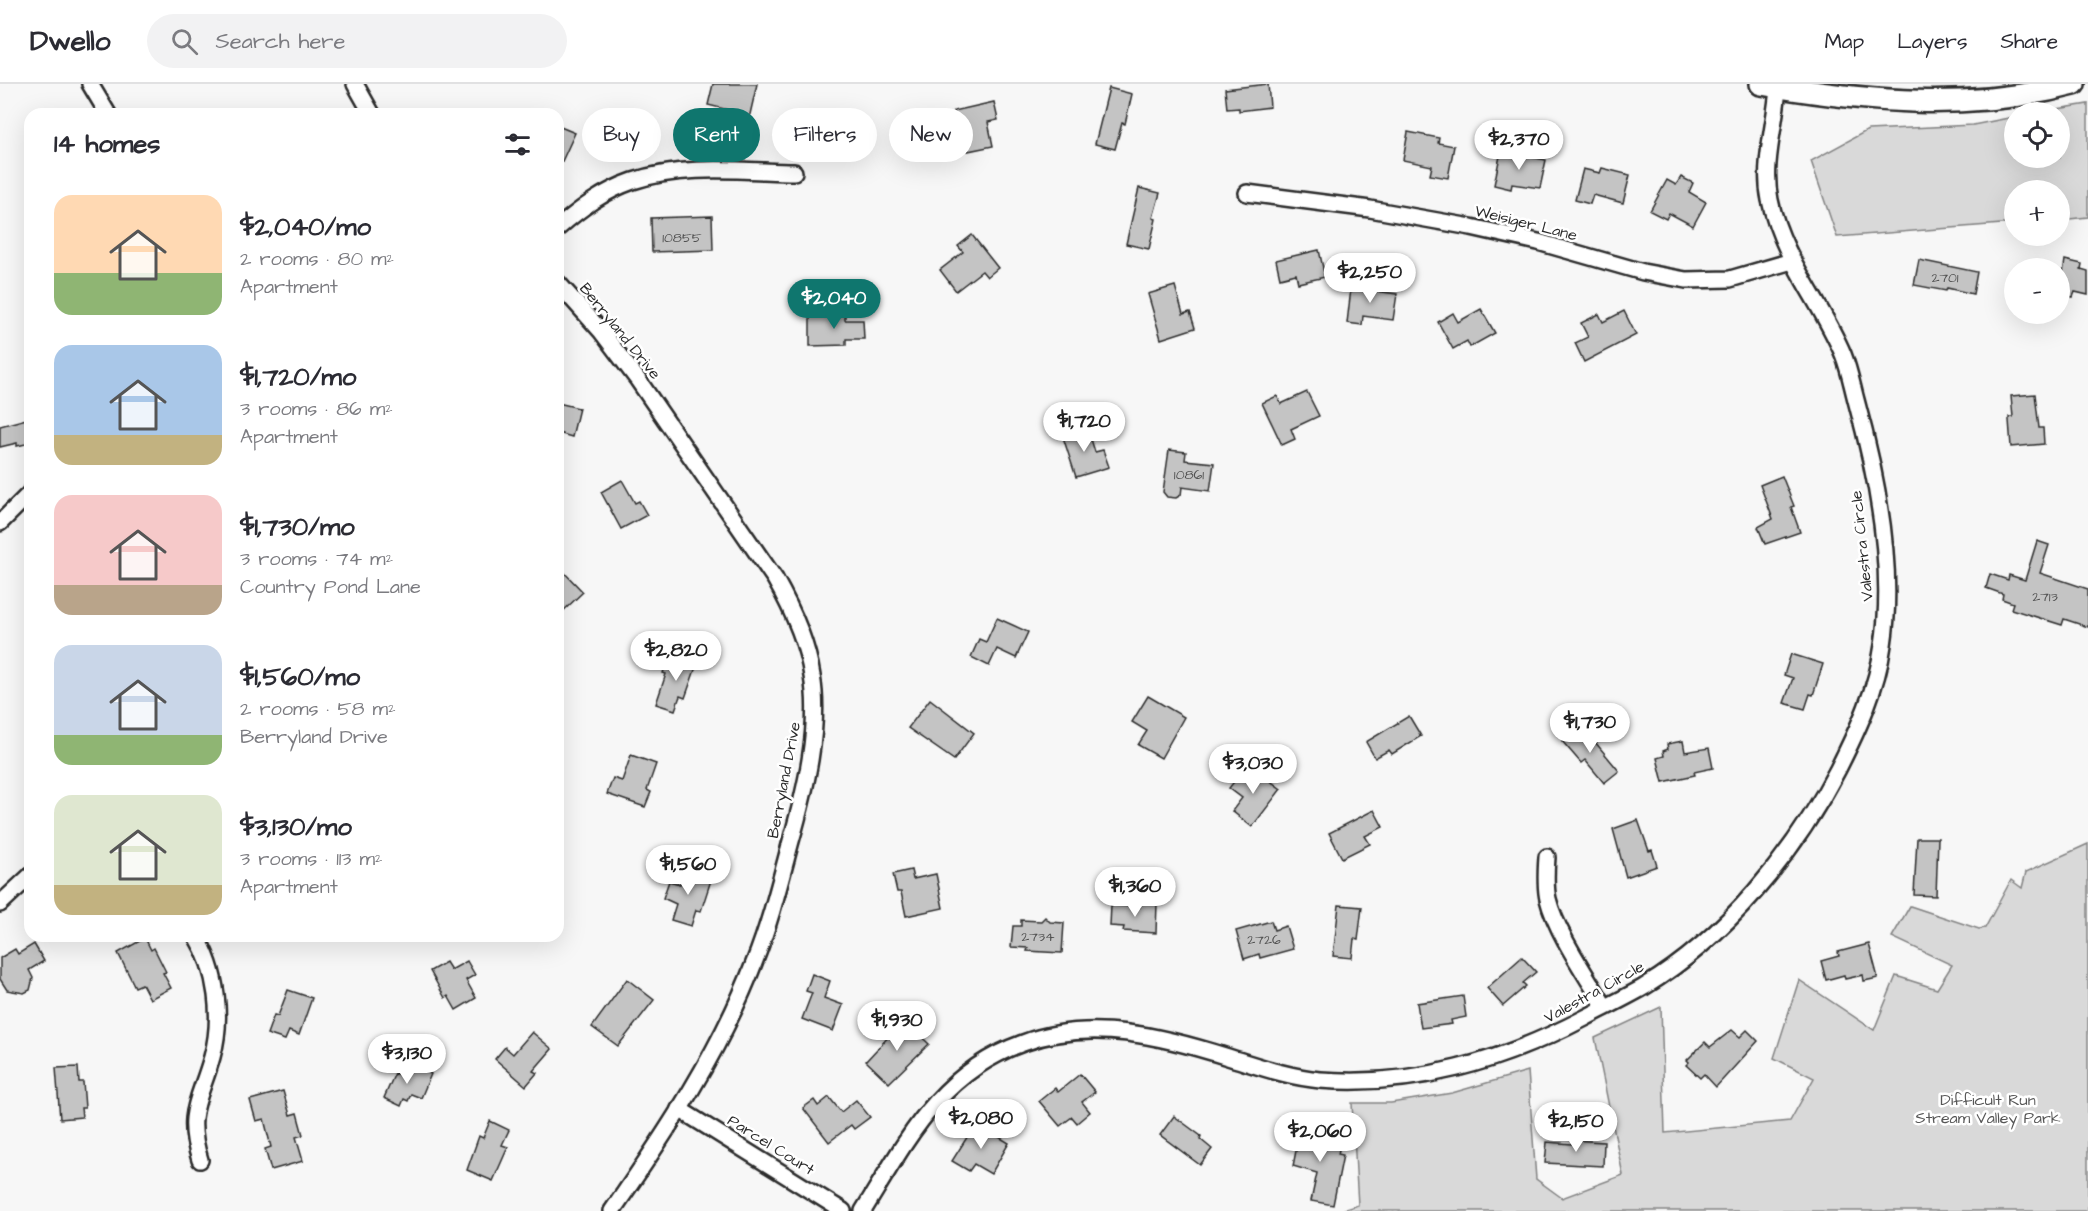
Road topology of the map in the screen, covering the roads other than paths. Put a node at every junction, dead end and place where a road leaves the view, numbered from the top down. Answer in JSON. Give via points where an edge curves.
{"nodes":[{"id":1,"x":90,"y":84,"type":"edge"},
{"id":2,"x":355,"y":84,"type":"edge"},
{"id":3,"x":2074,"y":84,"type":"edge"},
{"id":4,"x":1770,"y":85,"type":"edge"},
{"id":5,"x":104,"y":108,"type":"edge"},
{"id":6,"x":369,"y":108,"type":"edge"},
{"id":7,"x":794,"y":172,"type":"dead end"},
{"id":8,"x":1247,"y":193,"type":"dead end"},
{"id":9,"x":564,"y":223,"type":"edge"},
{"id":10,"x":1792,"y":261,"type":"junction"},
{"id":11,"x":564,"y":290,"type":"edge"},
{"id":12,"x":24,"y":499,"type":"edge"},
{"id":13,"x":0,"y":523,"type":"edge"},
{"id":14,"x":1546,"y":857,"type":"dead end"},
{"id":15,"x":24,"y":882,"type":"edge"},
{"id":16,"x":0,"y":904,"type":"edge"},
{"id":17,"x":199,"y":942,"type":"edge"},
{"id":18,"x":1605,"y":1008,"type":"junction"},
{"id":19,"x":679,"y":1109,"type":"junction"},
{"id":20,"x":200,"y":1160,"type":"dead end"},
{"id":21,"x":612,"y":1211,"type":"edge"},
{"id":22,"x":843,"y":1211,"type":"edge"},
{"id":23,"x":863,"y":1211,"type":"edge"}],
"edges":[{"from":1,"to":5,"type":"street"},
{"from":2,"to":6,"type":"street"},
{"from":3,"to":4,"type":"main road","via":[[2018,97],[1921,103]]},
{"from":4,"to":10,"type":"street","name":"Valestra Circle","via":[[1777,112],[1768,181],[1771,202]]},
{"from":7,"to":9,"type":"street","via":[[662,174],[606,193]]},
{"from":8,"to":10,"type":"street","name":"Weisiger Lane","via":[[1471,227],[1686,280],[1730,279]]},
{"from":10,"to":18,"type":"street","name":"Valestra Circle","via":[[1844,356],[1871,460],[1887,586],[1885,630],[1875,682],[1865,713],[1822,799],[1766,878],[1697,947],[1646,986]]},
{"from":11,"to":19,"type":"street","name":"Berryland Drive","via":[[638,380],[775,579],[801,633],[813,678],[815,725],[800,810],[768,925],[733,1013]]},
{"from":12,"to":13,"type":"street"},
{"from":14,"to":18,"type":"street","via":[[1548,899],[1555,920]]},
{"from":15,"to":16,"type":"street"},
{"from":17,"to":20,"type":"street","via":[[217,1006],[212,1056],[192,1120]]},
{"from":18,"to":23,"type":"street","name":"Valestra Circle","via":[[1500,1057],[1462,1068],[1359,1080],[1293,1076],[1142,1034],[1091,1031],[1027,1041],[980,1062],[936,1101]]},
{"from":19,"to":21,"type":"street","name":"Berryland Drive"},
{"from":19,"to":22,"type":"street","name":"Parcel Court"}]}
